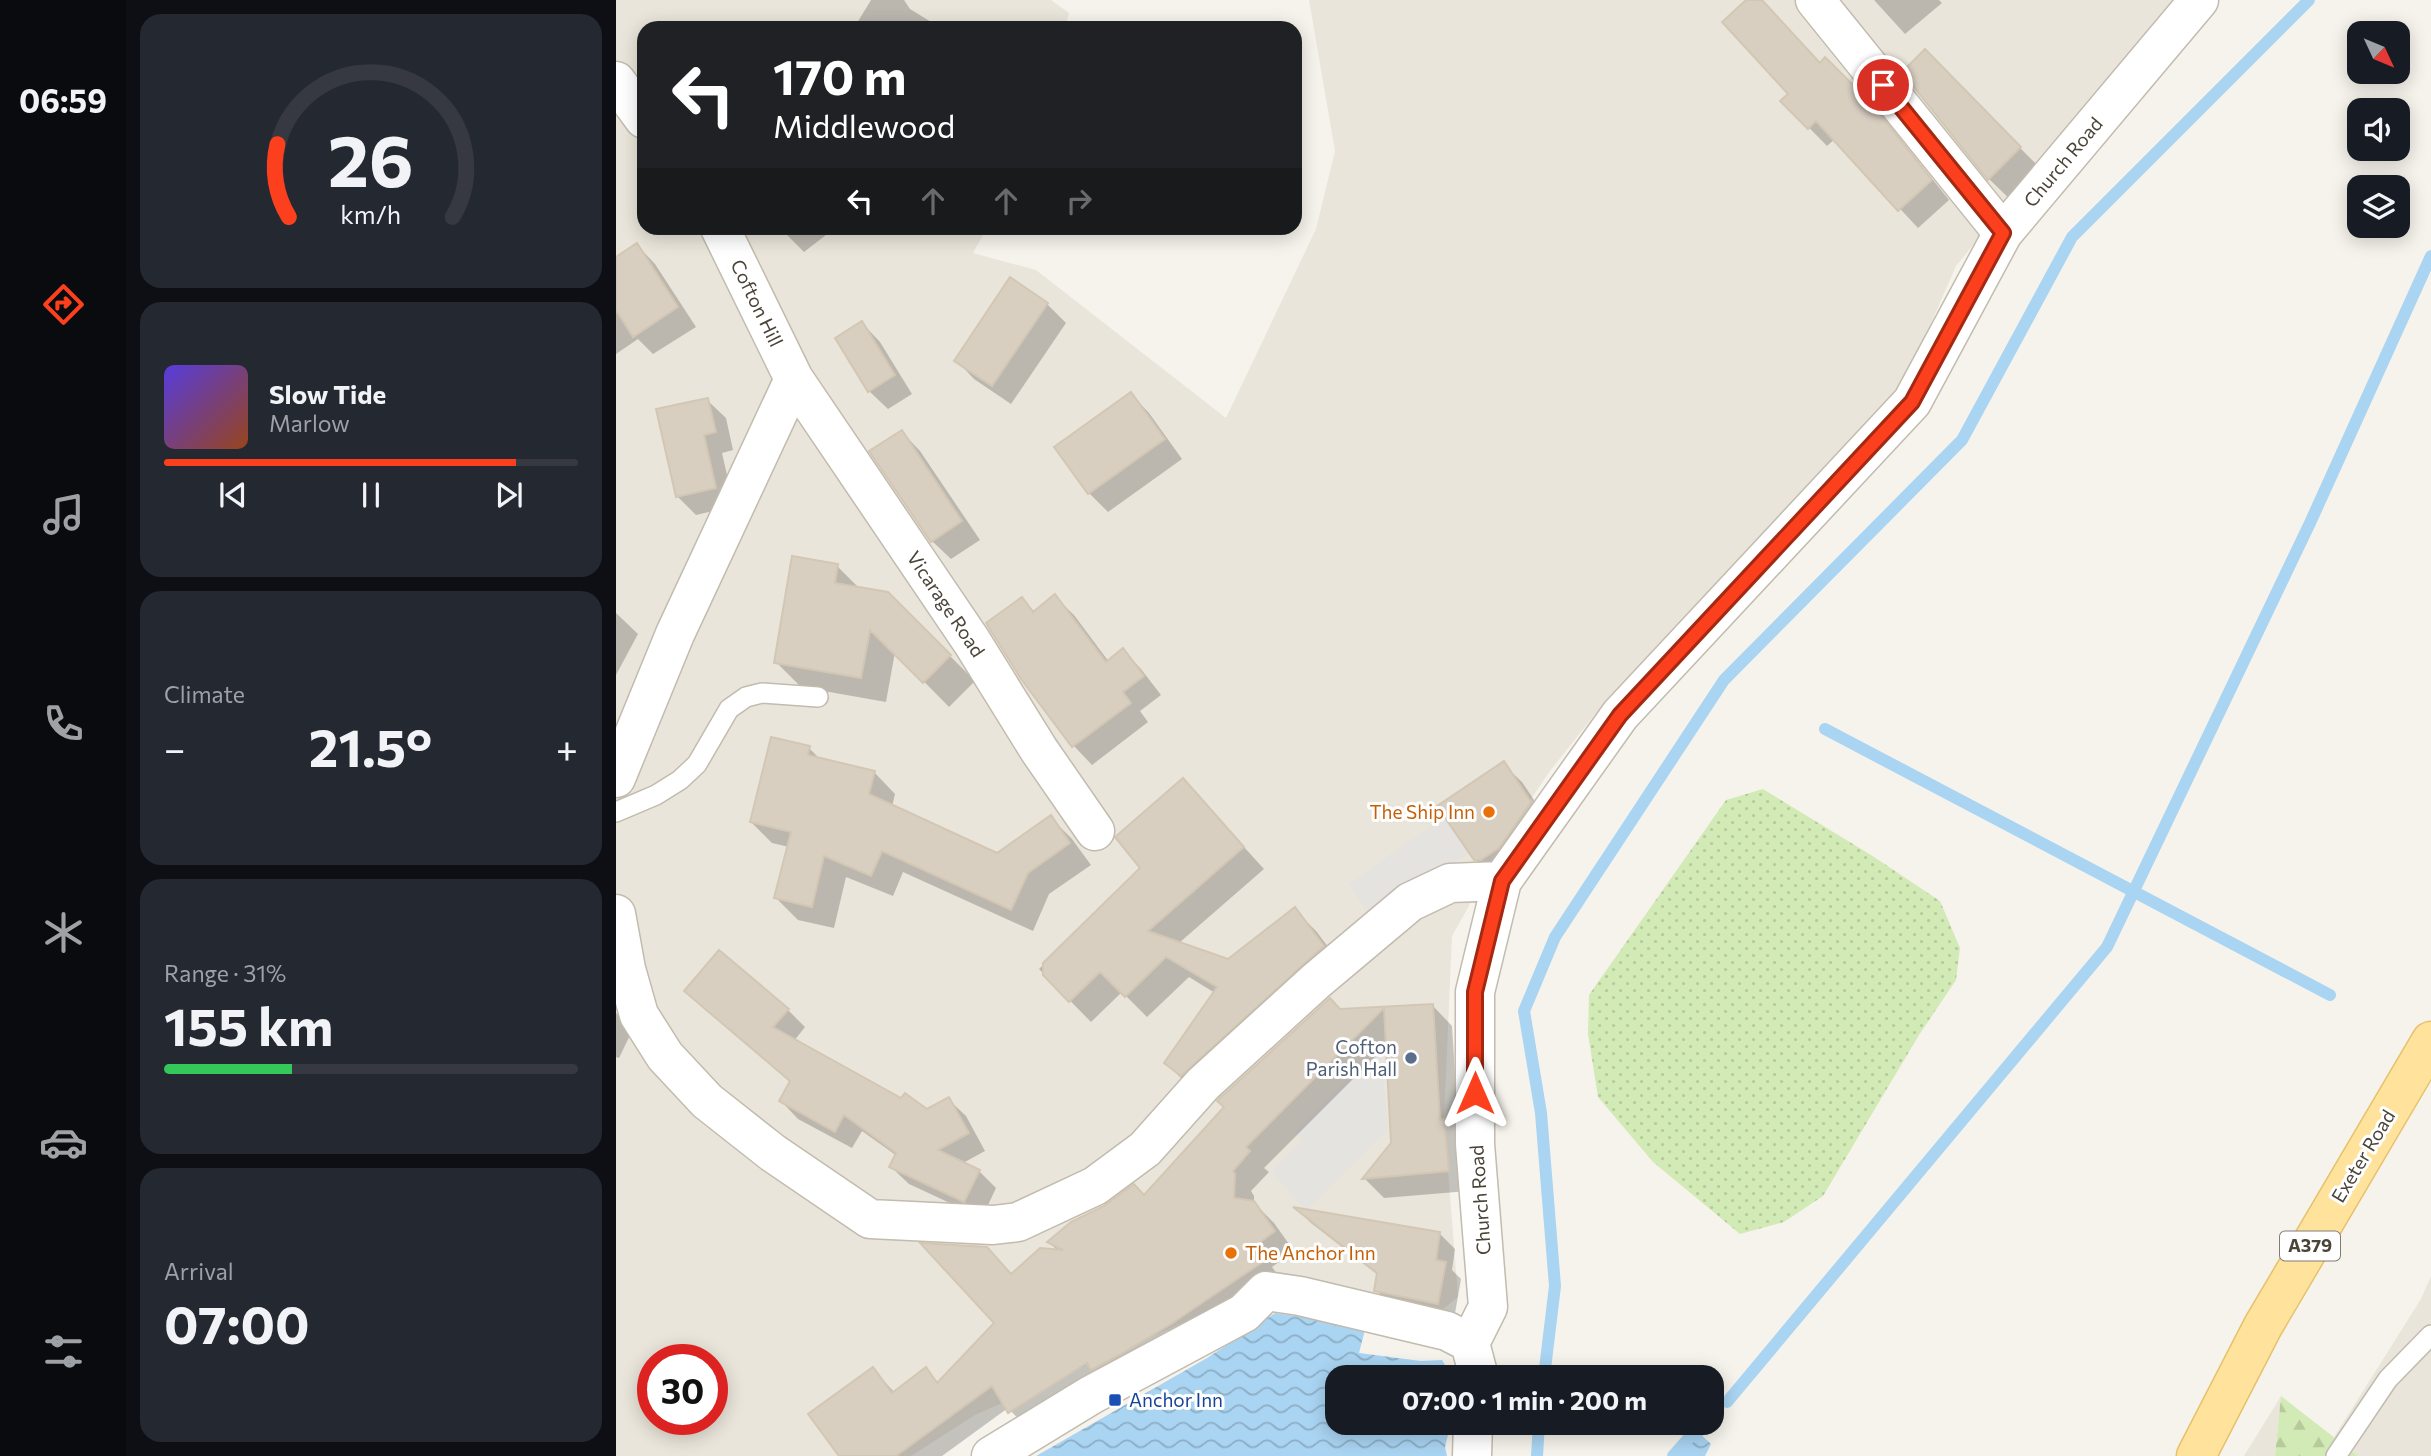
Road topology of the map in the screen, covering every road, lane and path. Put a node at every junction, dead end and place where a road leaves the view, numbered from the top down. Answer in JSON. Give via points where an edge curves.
{"nodes":[{"id":1,"x":1815,"y":0,"type":"edge"},
{"id":2,"x":2199,"y":0,"type":"edge"},
{"id":3,"x":616,"y":81,"type":"edge"},
{"id":4,"x":637,"y":110,"type":"edge"},
{"id":5,"x":2003,"y":233,"type":"junction"},
{"id":6,"x":723,"y":235,"type":"edge"},
{"id":7,"x":794,"y":379,"type":"junction"},
{"id":8,"x":818,"y":697,"type":"dead end"},
{"id":9,"x":616,"y":776,"type":"edge"},
{"id":10,"x":616,"y":812,"type":"edge"},
{"id":11,"x":1095,"y":831,"type":"dead end"},
{"id":12,"x":1502,"y":881,"type":"junction"},
{"id":13,"x":616,"y":914,"type":"edge"},
{"id":14,"x":2431,"y":1041,"type":"edge"},
{"id":15,"x":2431,"y":1335,"type":"edge"},
{"id":16,"x":1474,"y":1360,"type":"edge"},
{"id":17,"x":1473,"y":1435,"type":"edge"},
{"id":18,"x":991,"y":1456,"type":"edge"},
{"id":19,"x":1472,"y":1456,"type":"edge"},
{"id":20,"x":2196,"y":1456,"type":"edge"},
{"id":21,"x":2336,"y":1456,"type":"edge"}],
"edges":[{"from":1,"to":5,"type":"street"},
{"from":2,"to":5,"type":"street","name":"Church Road"},
{"from":3,"to":4,"type":"street"},
{"from":5,"to":12,"type":"street","name":"Church Road","via":[[1912,402],[1620,715]]},
{"from":6,"to":7,"type":"street","name":"Cofton Hill"},
{"from":7,"to":9,"type":"street","via":[[675,634]]},
{"from":7,"to":11,"type":"street","name":"Vicarage Road"},
{"from":8,"to":10,"type":"lane","via":[[762,693],[746,697],[729,709],[697,764],[680,780]]},
{"from":12,"to":13,"type":"street","via":[[1450,883],[1410,902],[1203,1084],[1145,1149],[1096,1186],[1018,1222],[993,1225],[870,1219],[707,1101],[665,1056],[639,1015]]},
{"from":12,"to":16,"type":"street","name":"Church Road","via":[[1475,992],[1475,1144],[1488,1307]]},
{"from":14,"to":20,"type":"main road","name":"Exeter Road","number":"A379","via":[[2263,1326]]},
{"from":15,"to":21,"type":"lane","via":[[2388,1379]]},
{"from":16,"to":18,"type":"street","via":[[1447,1331],[1266,1291],[1244,1313],[1091,1395]]},
{"from":17,"to":19,"type":"street"}]}
